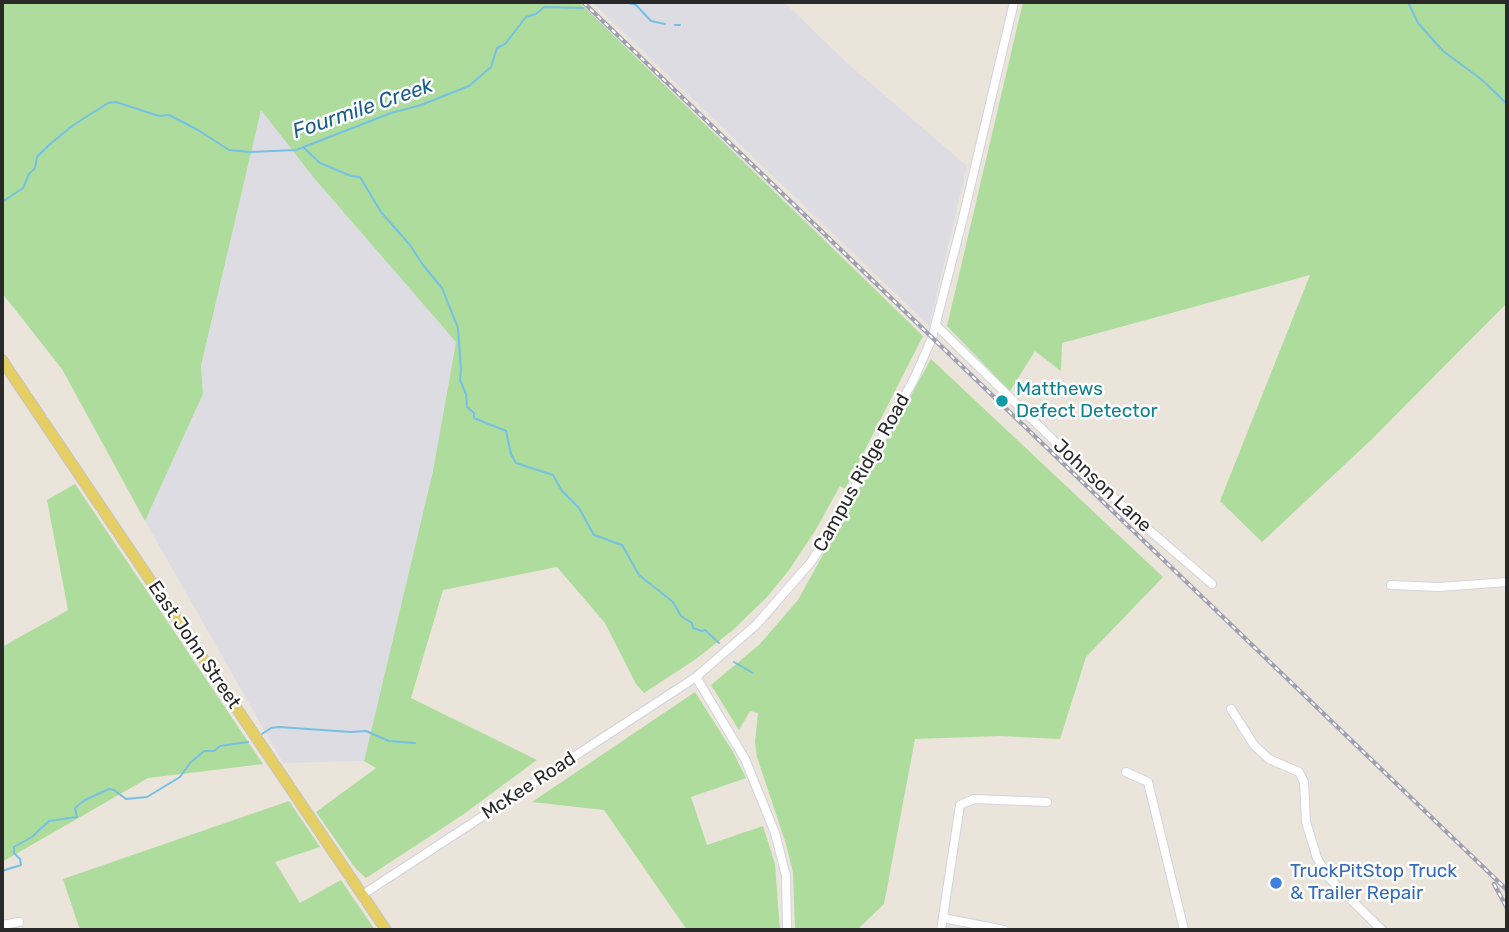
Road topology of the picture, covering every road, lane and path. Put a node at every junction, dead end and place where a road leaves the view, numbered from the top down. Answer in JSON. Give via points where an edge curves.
{"nodes":[{"id":1,"x":1014,"y":2,"type":"edge"},
{"id":2,"x":936,"y":325,"type":"junction"},
{"id":3,"x":2,"y":360,"type":"edge"},
{"id":4,"x":1507,"y":582,"type":"edge"},
{"id":5,"x":1212,"y":584,"type":"dead end"},
{"id":6,"x":1391,"y":585,"type":"dead end"},
{"id":7,"x":696,"y":677,"type":"junction"},
{"id":8,"x":1231,"y":709,"type":"dead end"},
{"id":9,"x":1126,"y":772,"type":"dead end"},
{"id":10,"x":1047,"y":802,"type":"dead end"},
{"id":11,"x":362,"y":895,"type":"junction"},
{"id":12,"x":943,"y":918,"type":"junction"},
{"id":13,"x":19,"y":922,"type":"dead end"},
{"id":14,"x":2,"y":925,"type":"edge"},
{"id":15,"x":386,"y":930,"type":"edge"},
{"id":16,"x":787,"y":930,"type":"edge"},
{"id":17,"x":941,"y":930,"type":"edge"},
{"id":18,"x":1004,"y":930,"type":"edge"},
{"id":19,"x":1184,"y":930,"type":"edge"},
{"id":20,"x":1382,"y":930,"type":"edge"}],
"edges":[{"from":1,"to":2,"type":"street","name":"Campus Ridge Road"},
{"from":2,"to":5,"type":"street","name":"Johnson Lane","via":[[1084,470]]},
{"from":2,"to":7,"type":"street","name":"Campus Ridge Road","via":[[914,379],[817,553],[774,607]]},
{"from":3,"to":11,"type":"main road","name":"East John Street"},
{"from":4,"to":6,"type":"street"},
{"from":7,"to":11,"type":"street","name":"McKee Road"},
{"from":7,"to":16,"type":"street","via":[[745,759],[775,834],[786,876]]},
{"from":8,"to":20,"type":"street","via":[[1254,745],[1299,772],[1317,858],[1329,878]]},
{"from":9,"to":19,"type":"street","via":[[1148,782]]},
{"from":10,"to":12,"type":"street","via":[[974,799],[960,805]]},
{"from":11,"to":15,"type":"main road","name":"East John Street"},
{"from":12,"to":17,"type":"street"},
{"from":12,"to":18,"type":"street"},
{"from":13,"to":14,"type":"street"}]}
